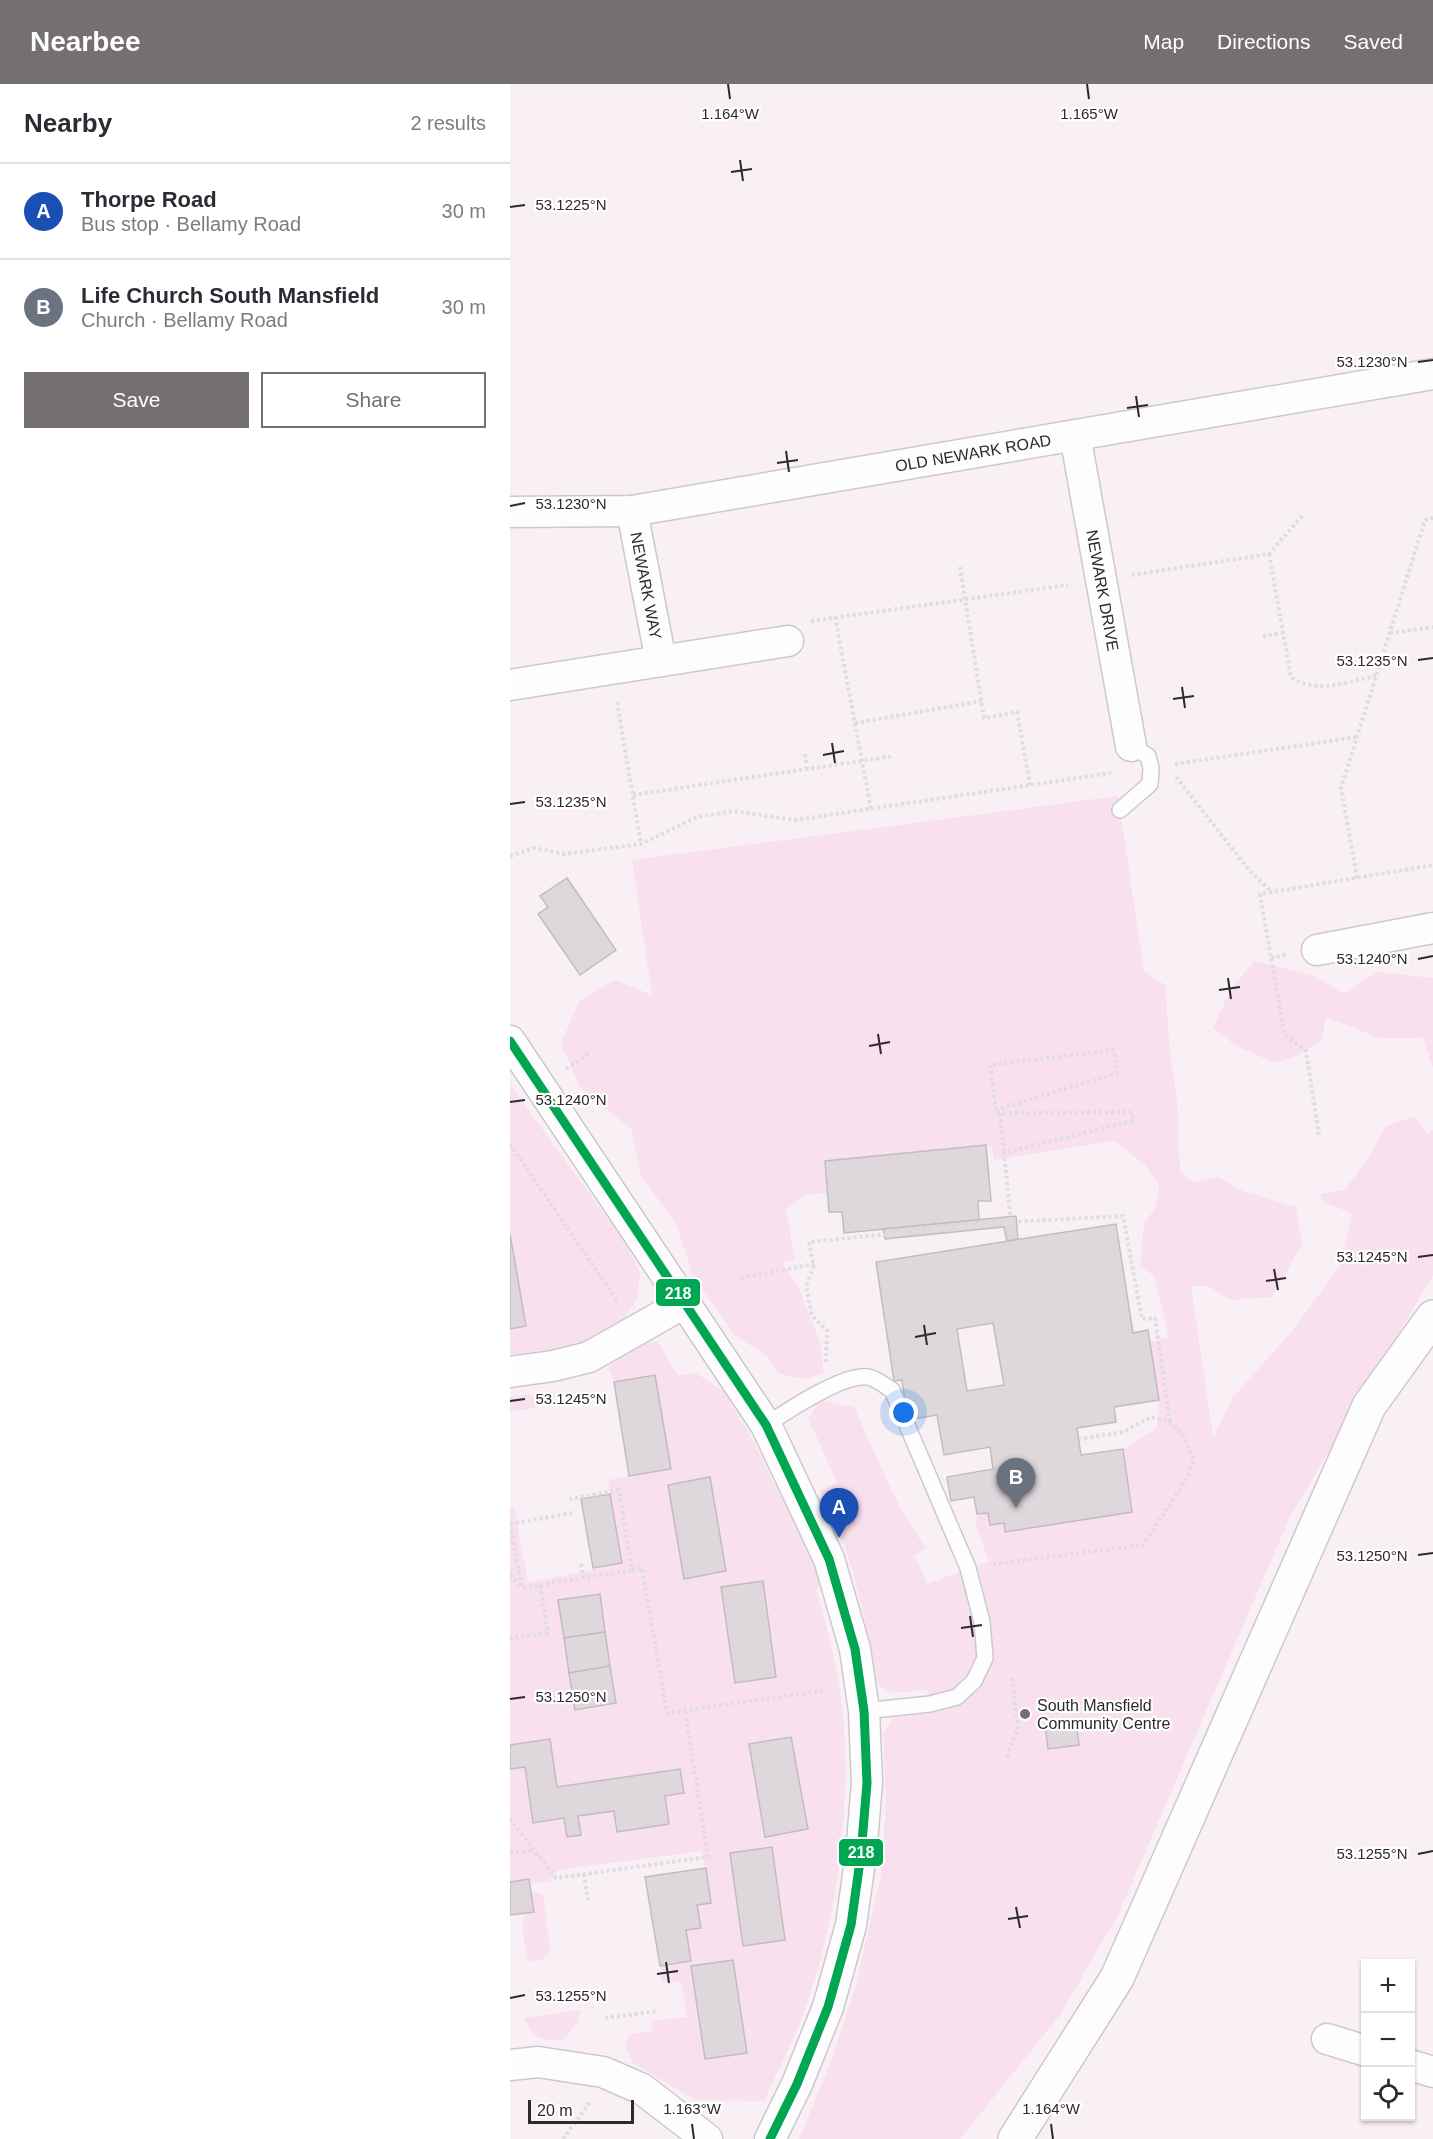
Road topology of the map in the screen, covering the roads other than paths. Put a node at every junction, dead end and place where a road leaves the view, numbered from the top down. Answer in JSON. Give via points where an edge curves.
{"nodes":[{"id":1,"x":1433,"y":374,"type":"edge"},
{"id":2,"x":1075,"y":435,"type":"junction"},
{"id":3,"x":632,"y":511,"type":"junction"},
{"id":4,"x":510,"y":512,"type":"edge"},
{"id":5,"x":797,"y":631,"type":"road end"},
{"id":6,"x":661,"y":661,"type":"junction"},
{"id":7,"x":510,"y":685,"type":"edge"},
{"id":8,"x":1131,"y":746,"type":"joint"},
{"id":9,"x":1120,"y":810,"type":"dead end"},
{"id":10,"x":1433,"y":928,"type":"edge"},
{"id":11,"x":1317,"y":950,"type":"dead end"},
{"id":12,"x":510,"y":1041,"type":"edge"},
{"id":13,"x":686,"y":1302,"type":"junction"},
{"id":14,"x":1433,"y":1317,"type":"edge"},
{"id":15,"x":510,"y":1372,"type":"edge"},
{"id":16,"x":766,"y":1425,"type":"junction"},
{"id":17,"x":864,"y":1711,"type":"junction"},
{"id":18,"x":1327,"y":2039,"type":"dead end"},
{"id":19,"x":1361,"y":2050,"type":"edge"},
{"id":20,"x":510,"y":2065,"type":"edge"},
{"id":21,"x":1415,"y":2067,"type":"edge"},
{"id":22,"x":1433,"y":2072,"type":"edge"},
{"id":23,"x":1014,"y":2138,"type":"edge"},
{"id":24,"x":707,"y":2139,"type":"edge"},
{"id":25,"x":770,"y":2139,"type":"edge"}],
"edges":[{"from":1,"to":2,"type":"street","name":"OLD NEWARK ROAD"},
{"from":2,"to":3,"type":"street","name":"OLD NEWARK ROAD"},
{"from":2,"to":8,"type":"street","name":"NEWARK DRIVE"},
{"from":3,"to":4,"type":"street","name":"OLD NEWARK ROAD"},
{"from":3,"to":6,"type":"street","name":"NEWARK WAY"},
{"from":5,"to":6,"type":"street"},
{"from":6,"to":7,"type":"street"},
{"from":8,"to":9,"type":"lane","via":[[1158,766],[1150,784]]},
{"from":10,"to":11,"type":"street"},
{"from":12,"to":13,"type":"street"},
{"from":13,"to":15,"type":"street","via":[[589,1357]]},
{"from":13,"to":16,"type":"street"},
{"from":14,"to":23,"type":"main road","via":[[1369,1406],[1117,1978]]},
{"from":16,"to":17,"type":"street","via":[[829,1559],[855,1649]]},
{"from":16,"to":17,"type":"lane","via":[[851,1377],[870,1377],[892,1390],[968,1568],[982,1622],[985,1658],[974,1681],[957,1697]]},
{"from":17,"to":25,"type":"street","via":[[867,1783],[851,1925],[828,2007]]},
{"from":18,"to":19,"type":"street"},
{"from":20,"to":24,"type":"street","via":[[538,2062],[603,2072],[642,2089]]},
{"from":21,"to":22,"type":"street"}]}
